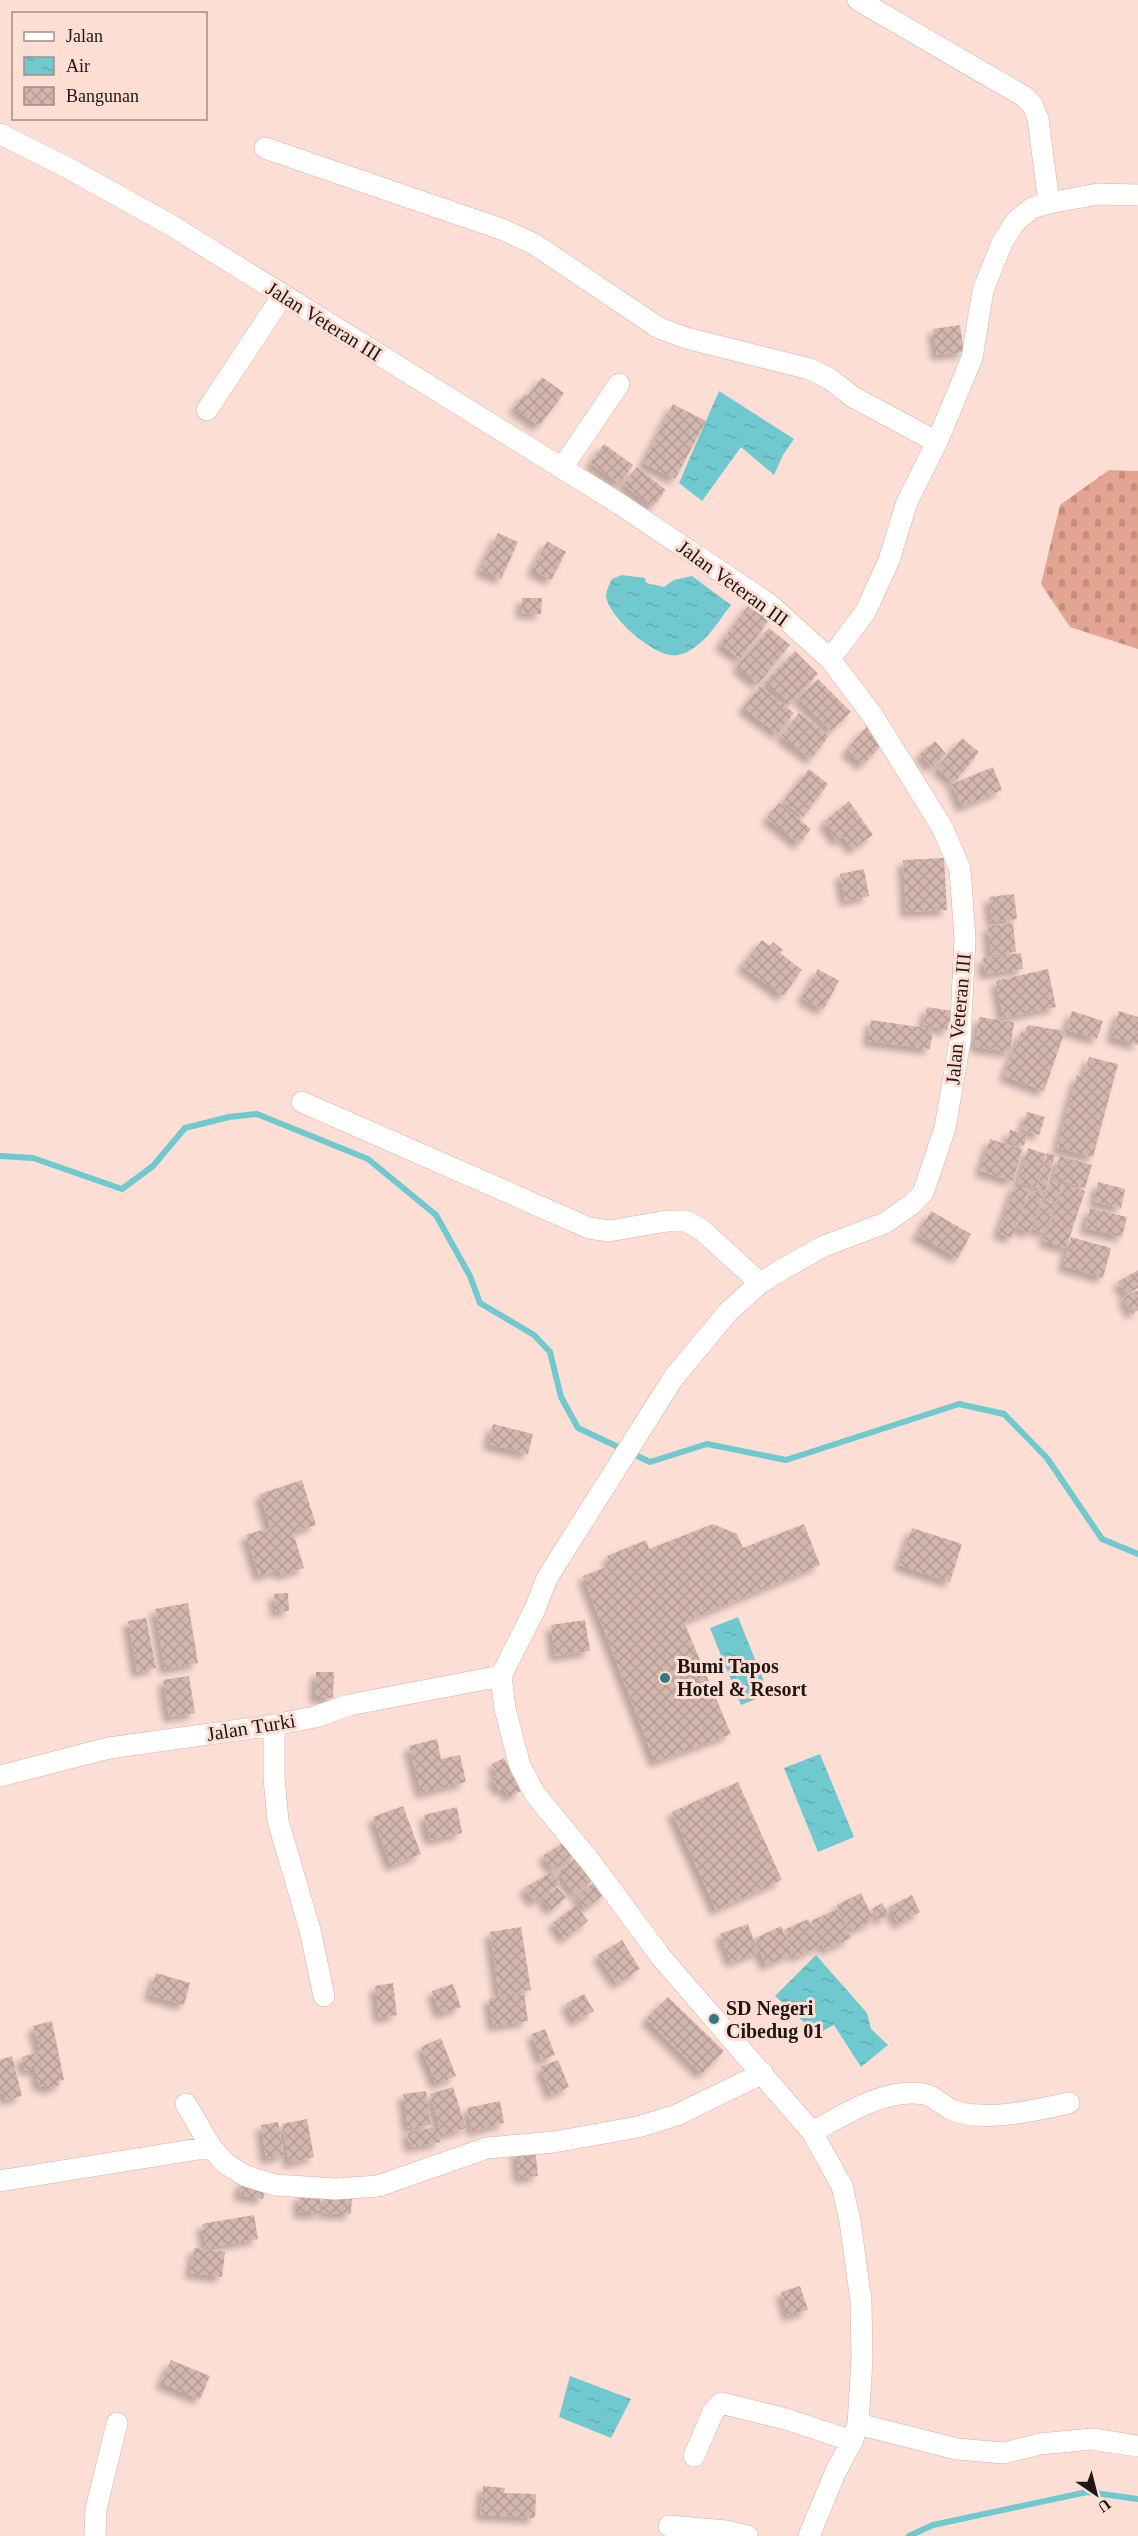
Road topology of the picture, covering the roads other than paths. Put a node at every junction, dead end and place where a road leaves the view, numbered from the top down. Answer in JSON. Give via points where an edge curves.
{"nodes":[{"id":1,"x":858,"y":0,"type":"edge"},
{"id":2,"x":0,"y":134,"type":"edge"},
{"id":3,"x":265,"y":148,"type":"dead end"},
{"id":4,"x":1138,"y":195,"type":"edge"},
{"id":5,"x":1049,"y":203,"type":"junction"},
{"id":6,"x":283,"y":295,"type":"junction"},
{"id":7,"x":619,"y":384,"type":"dead end"},
{"id":8,"x":207,"y":410,"type":"dead end"},
{"id":9,"x":937,"y":442,"type":"junction"},
{"id":10,"x":562,"y":468,"type":"junction"},
{"id":11,"x":830,"y":659,"type":"junction"},
{"id":12,"x":302,"y":1102,"type":"dead end"},
{"id":13,"x":760,"y":1283,"type":"junction"},
{"id":14,"x":501,"y":1676,"type":"junction"},
{"id":15,"x":274,"y":1725,"type":"junction"},
{"id":16,"x":0,"y":1776,"type":"edge"},
{"id":17,"x":324,"y":1996,"type":"dead end"},
{"id":18,"x":763,"y":2073,"type":"junction"},
{"id":19,"x":1069,"y":2103,"type":"dead end"},
{"id":20,"x":186,"y":2104,"type":"dead end"},
{"id":21,"x":813,"y":2132,"type":"junction"},
{"id":22,"x":212,"y":2147,"type":"junction"},
{"id":23,"x":0,"y":2181,"type":"edge"},
{"id":24,"x":117,"y":2423,"type":"dead end"},
{"id":25,"x":855,"y":2432,"type":"junction"},
{"id":26,"x":1138,"y":2445,"type":"edge"},
{"id":27,"x":694,"y":2456,"type":"dead end"},
{"id":28,"x":669,"y":2526,"type":"dead end"},
{"id":29,"x":95,"y":2536,"type":"edge"},
{"id":30,"x":748,"y":2536,"type":"edge"},
{"id":31,"x":809,"y":2536,"type":"edge"}],
"edges":[{"from":1,"to":5,"type":"street","via":[[1025,97],[1038,119]]},
{"from":2,"to":6,"type":"street","name":"Jalan Veteran III","via":[[168,224]]},
{"from":3,"to":9,"type":"street","via":[[504,230],[534,244],[660,328],[810,369]]},
{"from":4,"to":5,"type":"street","via":[[1120,192]]},
{"from":5,"to":9,"type":"street","via":[[1032,208],[1015,222],[1002,243],[983,290],[972,358]]},
{"from":6,"to":8,"type":"street"},
{"from":6,"to":10,"type":"street","name":"Jalan Veteran III"},
{"from":7,"to":10,"type":"street"},
{"from":9,"to":11,"type":"street","via":[[907,502],[866,611]]},
{"from":10,"to":11,"type":"street","name":"Jalan Veteran III","via":[[769,604]]},
{"from":11,"to":13,"type":"street","name":"Jalan Veteran III","via":[[873,716],[942,827],[960,869],[965,939],[960,1041],[945,1128],[923,1193],[885,1224],[825,1246]]},
{"from":12,"to":13,"type":"street","via":[[589,1228],[609,1231],[686,1221],[702,1230]]},
{"from":13,"to":14,"type":"street","name":"Jalan Veteran III","via":[[689,1356],[547,1578]]},
{"from":14,"to":15,"type":"street","name":"Jalan Turki","via":[[358,1703]]},
{"from":14,"to":18,"type":"street","via":[[520,1766],[535,1794],[662,1957]]},
{"from":15,"to":16,"type":"street","name":"Jalan Turki","via":[[109,1748]]},
{"from":15,"to":17,"type":"street","via":[[278,1821],[310,1930]]},
{"from":18,"to":21,"type":"street"},
{"from":18,"to":22,"type":"street","via":[[677,2115],[638,2127],[554,2142],[487,2148],[378,2186],[336,2189],[275,2185],[246,2176],[226,2164]]},
{"from":19,"to":21,"type":"street","via":[[1032,2112],[968,2115],[924,2094],[887,2096]]},
{"from":20,"to":22,"type":"street"},
{"from":21,"to":25,"type":"street","via":[[842,2186],[850,2220],[862,2328]]},
{"from":22,"to":23,"type":"street"},
{"from":24,"to":29,"type":"street","via":[[96,2509]]},
{"from":25,"to":26,"type":"street","via":[[1004,2453],[1040,2444],[1092,2439]]},
{"from":25,"to":27,"type":"street","via":[[721,2403],[713,2412]]},
{"from":25,"to":31,"type":"street"},
{"from":28,"to":30,"type":"street"}]}
